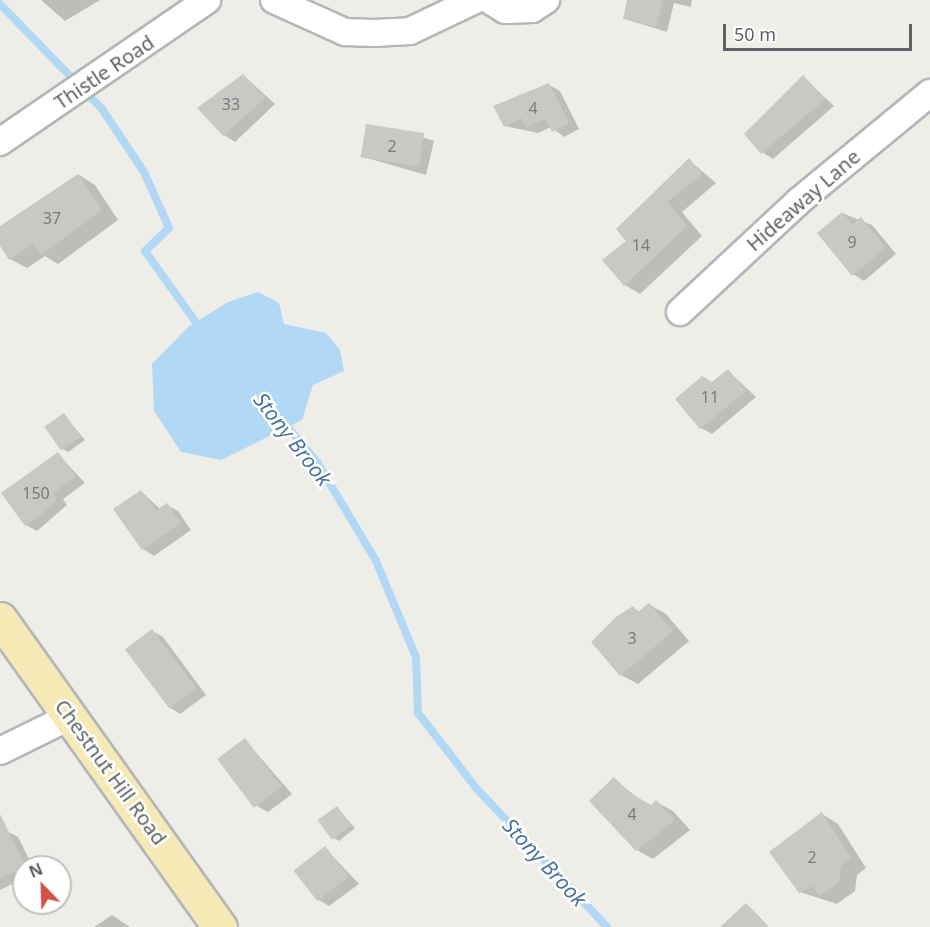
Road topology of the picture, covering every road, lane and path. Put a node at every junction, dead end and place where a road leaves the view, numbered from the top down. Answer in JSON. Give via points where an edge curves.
{"nodes":[{"id":1,"x":207,"y":0,"type":"edge"},
{"id":2,"x":274,"y":0,"type":"edge"},
{"id":3,"x":475,"y":0,"type":"edge"},
{"id":4,"x":489,"y":0,"type":"edge"},
{"id":5,"x":546,"y":0,"type":"edge"},
{"id":6,"x":930,"y":93,"type":"edge"},
{"id":7,"x":0,"y":142,"type":"edge"},
{"id":8,"x":680,"y":312,"type":"dead end"},
{"id":9,"x":0,"y":619,"type":"edge"},
{"id":10,"x":71,"y":716,"type":"junction"},
{"id":11,"x":0,"y":751,"type":"edge"},
{"id":12,"x":220,"y":927,"type":"edge"}],
"edges":[{"from":1,"to":7,"type":"street","name":"Thistle Road"},
{"from":2,"to":3,"type":"street","via":[[345,32],[374,33],[410,31]]},
{"from":4,"to":5,"type":"street","via":[[506,10],[532,9]]},
{"from":6,"to":8,"type":"street","name":"Hideaway Lane","via":[[799,201]]},
{"from":9,"to":10,"type":"main road","name":"Chestnut Hill Road"},
{"from":10,"to":11,"type":"street"},
{"from":10,"to":12,"type":"main road","name":"Chestnut Hill Road"}]}
